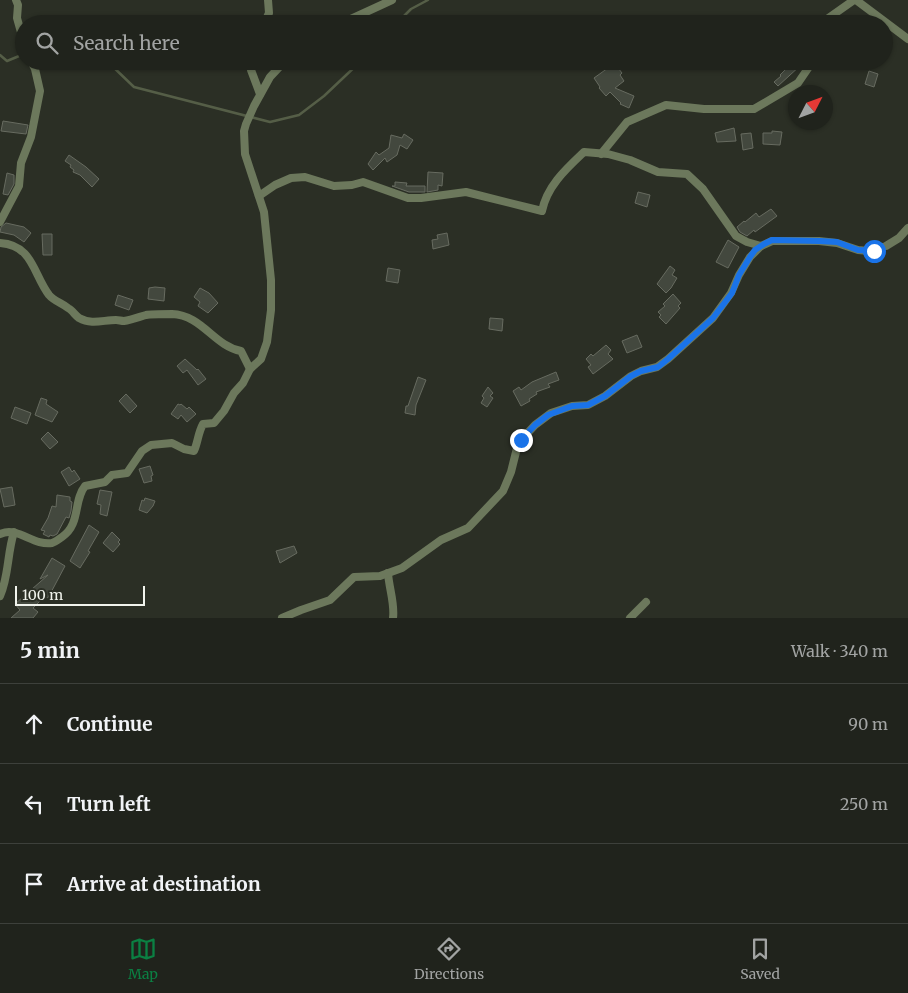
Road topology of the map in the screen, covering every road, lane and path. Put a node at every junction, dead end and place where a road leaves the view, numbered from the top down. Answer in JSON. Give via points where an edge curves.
{"nodes":[{"id":1,"x":16,"y":0,"type":"edge"},
{"id":2,"x":268,"y":0,"type":"edge"},
{"id":3,"x":392,"y":0,"type":"edge"},
{"id":4,"x":855,"y":0,"type":"edge"},
{"id":5,"x":17,"y":15,"type":"edge"},
{"id":6,"x":268,"y":15,"type":"edge"},
{"id":7,"x":360,"y":15,"type":"edge"},
{"id":8,"x":833,"y":15,"type":"edge"},
{"id":9,"x":875,"y":15,"type":"edge"},
{"id":10,"x":893,"y":28,"type":"edge"},
{"id":11,"x":908,"y":39,"type":"edge"},
{"id":12,"x":35,"y":70,"type":"edge"},
{"id":13,"x":251,"y":70,"type":"edge"},
{"id":14,"x":277,"y":70,"type":"edge"},
{"id":15,"x":807,"y":70,"type":"edge"},
{"id":16,"x":260,"y":94,"type":"junction"},
{"id":17,"x":601,"y":154,"type":"junction"},
{"id":18,"x":259,"y":196,"type":"junction"},
{"id":19,"x":0,"y":222,"type":"edge"},
{"id":20,"x":908,"y":228,"type":"edge"},
{"id":21,"x":0,"y":243,"type":"edge"},
{"id":22,"x":760,"y":246,"type":"junction"},
{"id":23,"x":250,"y":369,"type":"junction"},
{"id":24,"x":14,"y":532,"type":"junction"},
{"id":25,"x":0,"y":534,"type":"edge"},
{"id":26,"x":388,"y":573,"type":"junction"},
{"id":27,"x":0,"y":596,"type":"edge"},
{"id":28,"x":646,"y":602,"type":"dead end"},
{"id":29,"x":282,"y":618,"type":"edge"},
{"id":30,"x":393,"y":618,"type":"edge"},
{"id":31,"x":630,"y":618,"type":"edge"}],
"edges":[{"from":1,"to":5,"type":"street"},
{"from":2,"to":6,"type":"street"},
{"from":3,"to":7,"type":"street"},
{"from":4,"to":8,"type":"street"},
{"from":4,"to":9,"type":"street"},
{"from":10,"to":11,"type":"street"},
{"from":12,"to":19,"type":"street","via":[[40,91],[31,138],[21,163],[19,186]]},
{"from":13,"to":16,"type":"street"},
{"from":14,"to":16,"type":"street"},
{"from":15,"to":17,"type":"street","via":[[798,83],[754,109],[666,106],[627,122]]},
{"from":16,"to":18,"type":"street","via":[[244,131],[246,154]]},
{"from":17,"to":18,"type":"street","via":[[584,152],[568,167],[545,198],[542,211],[466,192],[408,198],[363,182],[334,186],[305,177],[291,178]]},
{"from":17,"to":22,"type":"street","via":[[630,160],[658,172],[687,174],[703,189],[736,236]]},
{"from":18,"to":23,"type":"street","via":[[267,232],[272,310],[264,352]]},
{"from":20,"to":22,"type":"street","via":[[899,238],[870,252],[837,242],[820,241],[772,240]]},
{"from":21,"to":23,"type":"street","via":[[21,250],[53,300],[80,318],[95,323],[148,315],[186,316],[228,347],[241,351]]},
{"from":22,"to":26,"type":"street","via":[[713,318],[670,357],[658,367],[631,376],[588,405],[572,406],[545,417],[521,440],[503,491],[472,525]]},
{"from":23,"to":24,"type":"street","via":[[224,411],[214,422],[203,424],[194,451],[172,443],[151,446],[142,451],[127,473],[84,486],[79,493],[76,518],[65,534],[53,543],[36,542]]},
{"from":24,"to":25,"type":"street"},
{"from":24,"to":27,"type":"street","via":[[6,582]]},
{"from":26,"to":29,"type":"street","via":[[354,577],[330,600]]},
{"from":26,"to":30,"type":"street"},
{"from":28,"to":31,"type":"street"}]}
